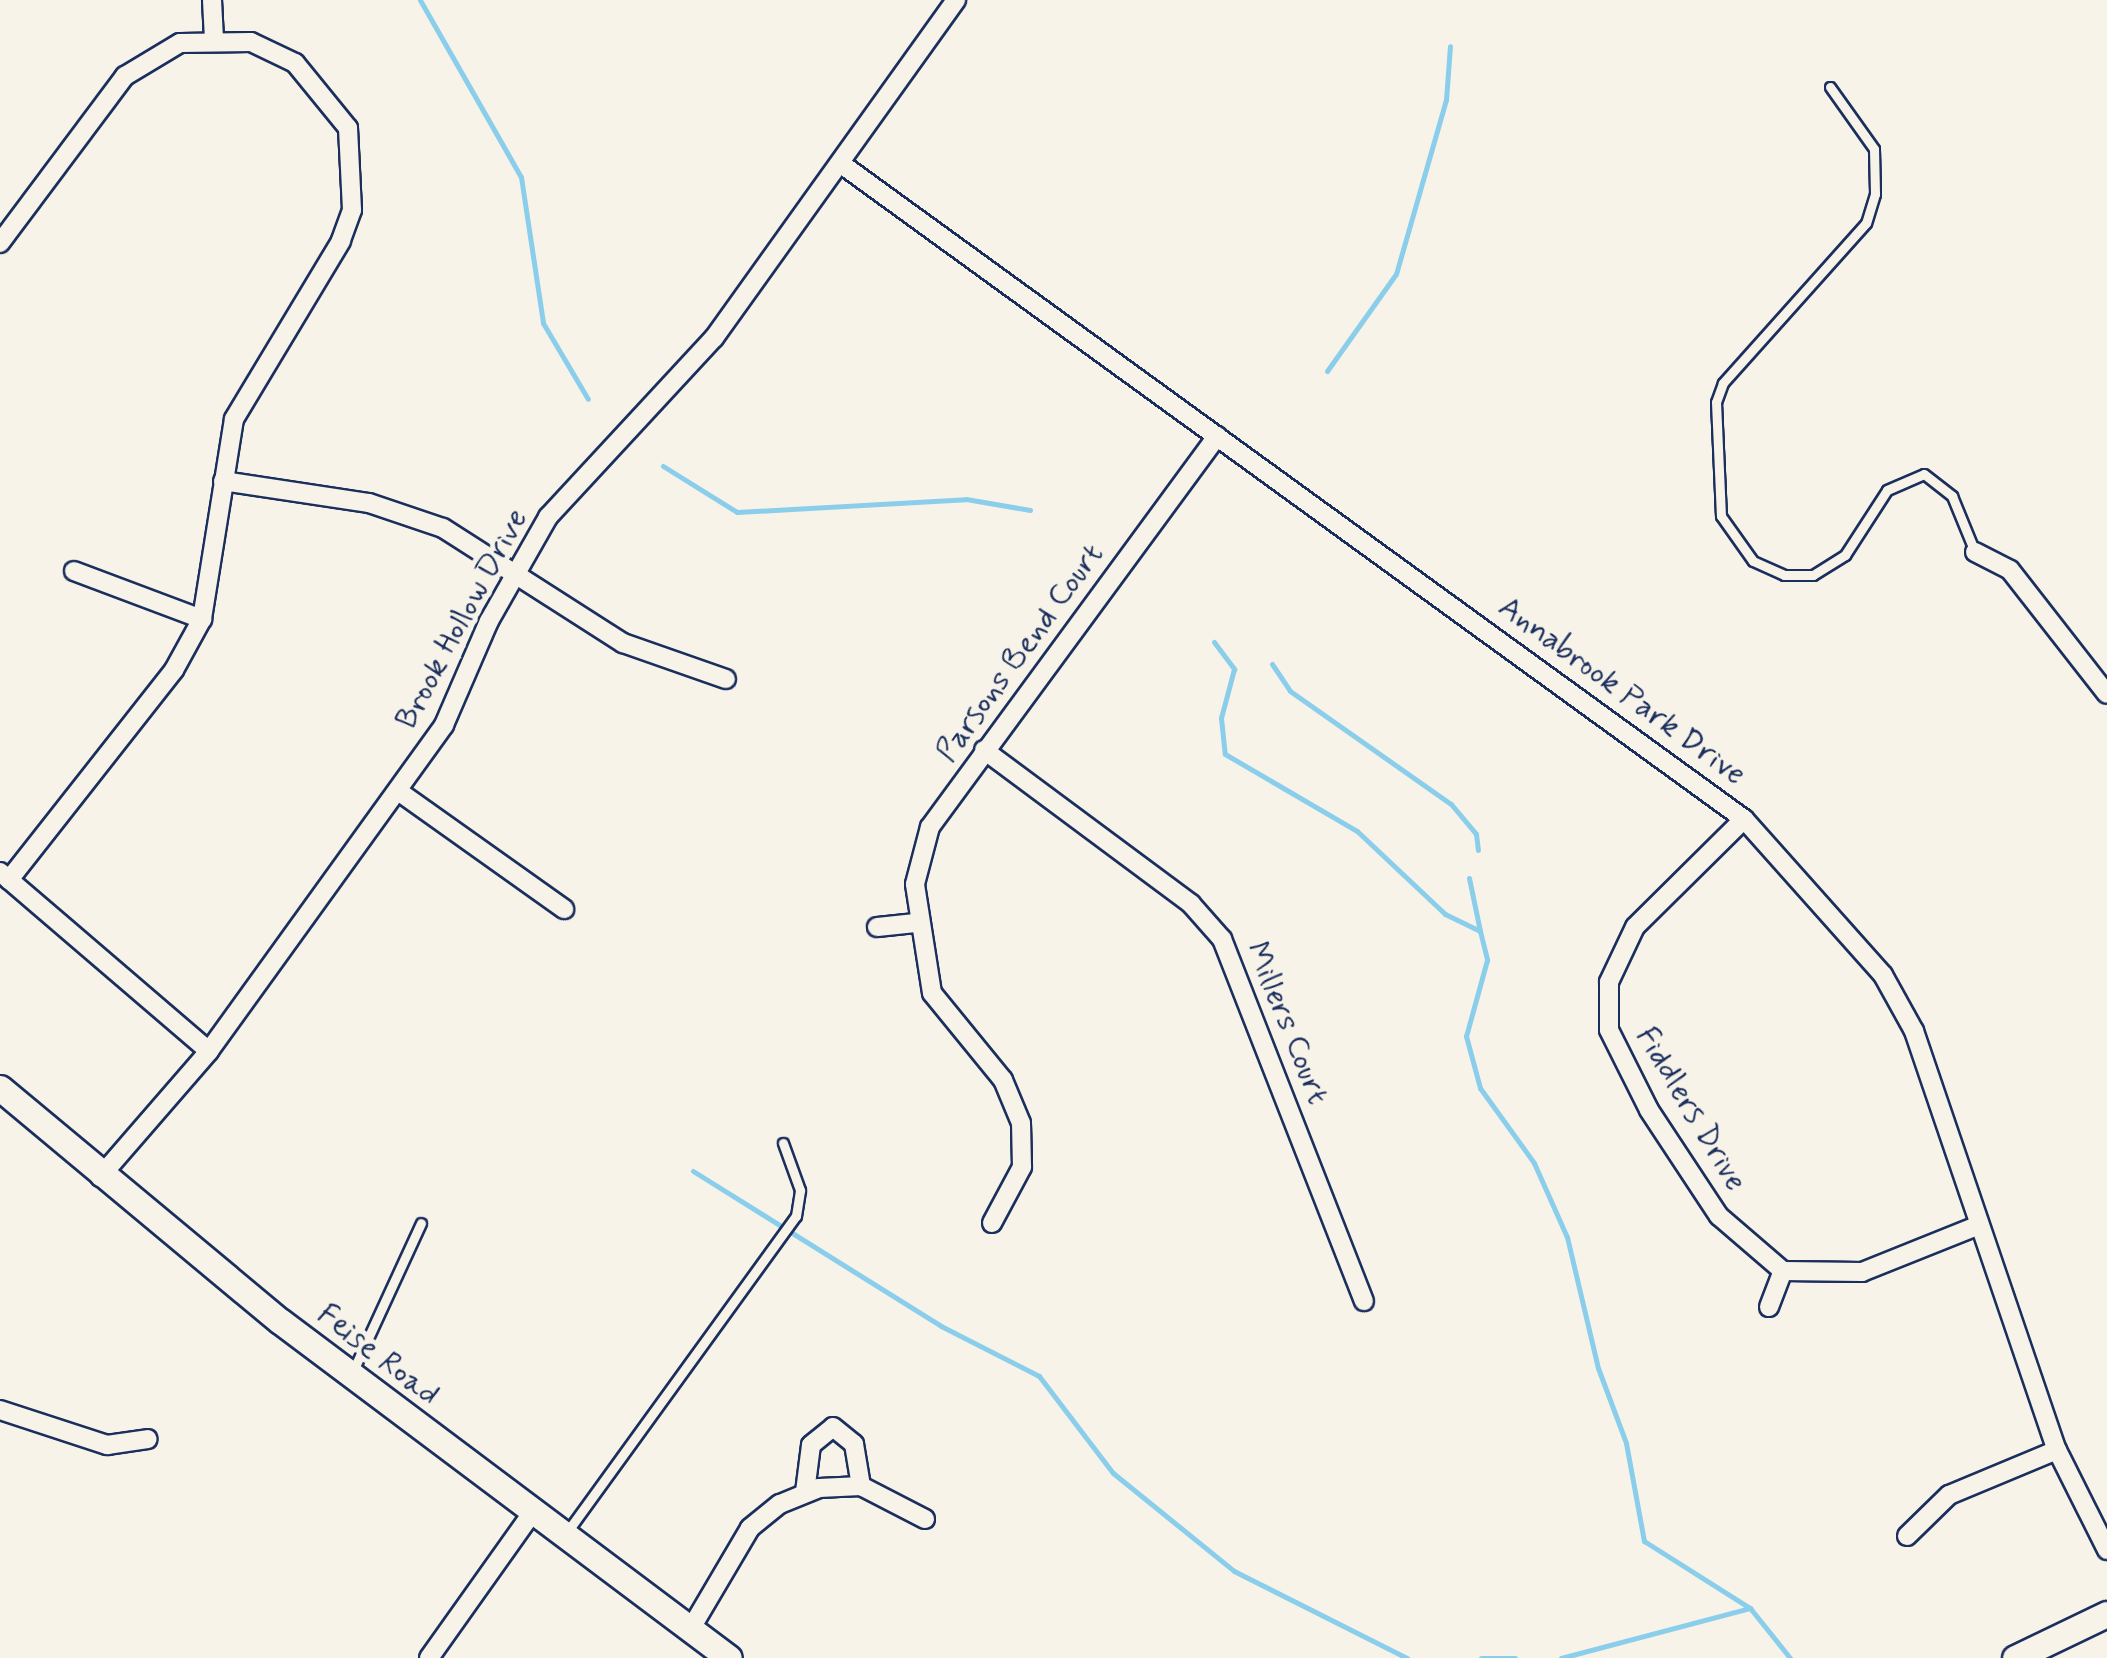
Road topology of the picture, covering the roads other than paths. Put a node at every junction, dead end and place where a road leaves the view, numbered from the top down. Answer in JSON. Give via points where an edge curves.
{"nodes":[{"id":1,"x":212,"y":0,"type":"edge"},
{"id":2,"x":956,"y":0,"type":"edge"},
{"id":3,"x":214,"y":40,"type":"junction"},
{"id":4,"x":1830,"y":87,"type":"dead end"},
{"id":5,"x":840,"y":163,"type":"junction"},
{"id":6,"x":0,"y":243,"type":"edge"},
{"id":7,"x":1217,"y":436,"type":"junction"},
{"id":8,"x":223,"y":482,"type":"junction"},
{"id":9,"x":1975,"y":552,"type":"joint"},
{"id":10,"x":516,"y":570,"type":"junction"},
{"id":11,"x":74,"y":571,"type":"dead end"},
{"id":12,"x":202,"y":619,"type":"junction"},
{"id":13,"x":726,"y":678,"type":"dead end"},
{"id":14,"x":2107,"y":694,"type":"edge"},
{"id":15,"x":984,"y":750,"type":"junction"},
{"id":16,"x":398,"y":791,"type":"junction"},
{"id":17,"x":1744,"y":819,"type":"junction"},
{"id":18,"x":5,"y":876,"type":"edge"},
{"id":19,"x":564,"y":909,"type":"dead end"},
{"id":20,"x":916,"y":923,"type":"junction"},
{"id":21,"x":877,"y":927,"type":"dead end"},
{"id":22,"x":209,"y":1051,"type":"junction"},
{"id":23,"x":0,"y":1088,"type":"edge"},
{"id":24,"x":783,"y":1143,"type":"dead end"},
{"id":25,"x":100,"y":1177,"type":"junction"},
{"id":26,"x":421,"y":1223,"type":"dead end"},
{"id":27,"x":992,"y":1223,"type":"dead end"},
{"id":28,"x":1977,"y":1226,"type":"junction"},
{"id":29,"x":1783,"y":1271,"type":"junction"},
{"id":30,"x":1364,"y":1302,"type":"dead end"},
{"id":31,"x":1769,"y":1308,"type":"dead end"},
{"id":32,"x":351,"y":1376,"type":"junction"},
{"id":33,"x":0,"y":1410,"type":"edge"},
{"id":34,"x":148,"y":1439,"type":"dead end"},
{"id":35,"x":2056,"y":1450,"type":"junction"},
{"id":36,"x":861,"y":1486,"type":"junction"},
{"id":37,"x":805,"y":1492,"type":"junction"},
{"id":38,"x":532,"y":1513,"type":"junction"},
{"id":39,"x":926,"y":1518,"type":"dead end"},
{"id":40,"x":565,"y":1536,"type":"junction"},
{"id":41,"x":1908,"y":1536,"type":"dead end"},
{"id":42,"x":2107,"y":1550,"type":"edge"},
{"id":43,"x":2107,"y":1614,"type":"edge"},
{"id":44,"x":690,"y":1630,"type":"junction"},
{"id":45,"x":429,"y":1658,"type":"edge"},
{"id":46,"x":730,"y":1658,"type":"edge"},
{"id":47,"x":2015,"y":1658,"type":"edge"}],
"edges":[{"from":1,"to":3,"type":"street"},
{"from":2,"to":5,"type":"street","name":"Brook Hollow Drive"},
{"from":3,"to":6,"type":"street","via":[[180,43],[125,76]]},
{"from":3,"to":8,"type":"street","via":[[251,42],[294,63],[348,128],[354,159],[341,241],[247,392]]},
{"from":4,"to":9,"type":"lane","via":[[1874,150],[1874,194],[1866,223],[1723,383],[1716,421],[1721,516],[1753,561],[1784,575],[1813,575],[1845,555],[1887,490],[1924,474],[1952,496]]},
{"from":5,"to":7,"type":"street","name":"Annabrook Park Drive"},
{"from":5,"to":10,"type":"street","name":"Brook Hollow Drive","via":[[714,338],[578,481]]},
{"from":7,"to":15,"type":"street","name":"Parsons Bend Court"},
{"from":7,"to":17,"type":"street","name":"Annabrook Park Drive"},
{"from":8,"to":10,"type":"street","via":[[369,503],[443,528]]},
{"from":8,"to":12,"type":"street"},
{"from":9,"to":14,"type":"street","via":[[2010,570]]},
{"from":10,"to":13,"type":"street","via":[[623,643]]},
{"from":10,"to":16,"type":"street","name":"Brook Hollow Drive","via":[[444,725]]},
{"from":11,"to":12,"type":"street"},
{"from":12,"to":18,"type":"street","via":[[110,758]]},
{"from":15,"to":20,"type":"street","name":"Parsons Bend Court","via":[[930,827],[915,884]]},
{"from":15,"to":30,"type":"street","name":"Millers Court","via":[[1190,904],[1222,939]]},
{"from":16,"to":19,"type":"street"},
{"from":16,"to":22,"type":"street","name":"Brook Hollow Drive"},
{"from":17,"to":28,"type":"street","name":"Annabrook Park Drive","via":[[1883,975],[1914,1030]]},
{"from":17,"to":29,"type":"street","name":"Fiddlers Drive","via":[[1635,927],[1609,982],[1609,1030],[1649,1110],[1719,1216]]},
{"from":18,"to":22,"type":"street"},
{"from":20,"to":21,"type":"street"},
{"from":20,"to":27,"type":"street","name":"Parsons Bend Court","via":[[932,993],[1003,1080],[1021,1124],[1022,1167]]},
{"from":22,"to":25,"type":"street","name":"Brook Hollow Drive"},
{"from":23,"to":25,"type":"main road","name":"Feise Road"},
{"from":24,"to":40,"type":"lane","via":[[800,1190],[796,1216]]},
{"from":25,"to":32,"type":"main road","name":"Feise Road"},
{"from":26,"to":32,"type":"lane"},
{"from":28,"to":29,"type":"street","via":[[1862,1272]]},
{"from":28,"to":35,"type":"street","name":"Annabrook Park Drive"},
{"from":29,"to":31,"type":"street"},
{"from":32,"to":38,"type":"main road","name":"Feise Road"},
{"from":33,"to":34,"type":"street","via":[[106,1444]]},
{"from":35,"to":41,"type":"street","via":[[1949,1495]]},
{"from":35,"to":42,"type":"street","name":"Annabrook Park Drive"},
{"from":36,"to":37,"type":"street"},
{"from":36,"to":37,"type":"street","via":[[854,1444],[832,1427],[811,1445]]},
{"from":36,"to":39,"type":"street"},
{"from":37,"to":44,"type":"street","via":[[750,1528]]},
{"from":38,"to":40,"type":"main road","name":"Feise Road"},
{"from":38,"to":45,"type":"street"},
{"from":40,"to":44,"type":"main road","name":"Feise Road"},
{"from":43,"to":47,"type":"main road"},
{"from":44,"to":46,"type":"main road","name":"Feise Road"}]}
